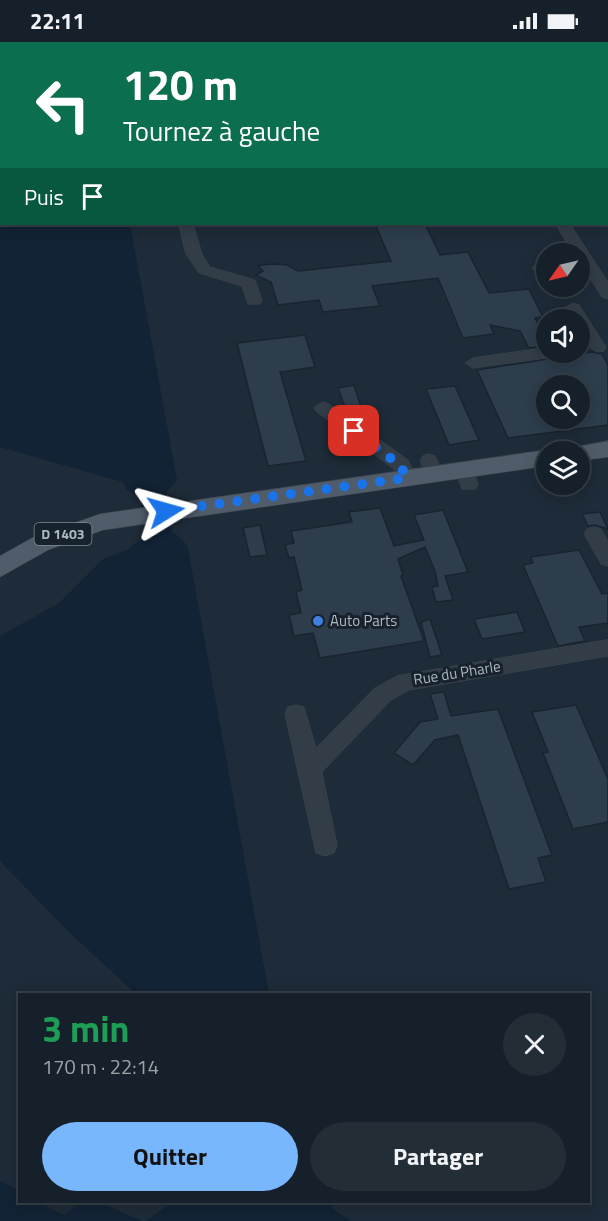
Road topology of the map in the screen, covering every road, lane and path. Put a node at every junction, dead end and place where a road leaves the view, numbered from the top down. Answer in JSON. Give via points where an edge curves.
{"nodes":[{"id":1,"x":186,"y":225,"type":"edge"},
{"id":2,"x":564,"y":225,"type":"edge"},
{"id":3,"x":573,"y":243,"type":"edge"},
{"id":4,"x":590,"y":272,"type":"edge"},
{"id":5,"x":608,"y":294,"type":"edge"},
{"id":6,"x":254,"y":301,"type":"dead end"},
{"id":7,"x":573,"y":308,"type":"dead end"},
{"id":8,"x":604,"y":349,"type":"edge"},
{"id":9,"x":536,"y":354,"type":"edge"},
{"id":10,"x":473,"y":363,"type":"dead end"},
{"id":11,"x":323,"y":408,"type":"dead end"},
{"id":12,"x":608,"y":449,"type":"edge"},
{"id":13,"x":590,"y":451,"type":"edge"},
{"id":14,"x":536,"y":460,"type":"edge"},
{"id":15,"x":407,"y":478,"type":"junction"},
{"id":16,"x":594,"y":534,"type":"dead end"},
{"id":17,"x":608,"y":560,"type":"edge"},
{"id":18,"x":0,"y":568,"type":"edge"},
{"id":19,"x":608,"y":648,"type":"edge"},
{"id":20,"x":296,"y":714,"type":"dead end"},
{"id":21,"x":310,"y":769,"type":"junction"},
{"id":22,"x":325,"y":845,"type":"dead end"}],
"edges":[{"from":1,"to":6,"type":"street","via":[[194,254],[204,270],[249,283]]},
{"from":2,"to":3,"type":"street"},
{"from":4,"to":5,"type":"street"},
{"from":7,"to":8,"type":"street"},
{"from":9,"to":10,"type":"street"},
{"from":11,"to":15,"type":"street","via":[[400,465]]},
{"from":12,"to":13,"type":"main road"},
{"from":14,"to":15,"type":"main road","number":"D 1403","via":[[466,477],[432,467]]},
{"from":15,"to":18,"type":"main road","number":"D 1403","via":[[183,508],[71,530]]},
{"from":16,"to":17,"type":"street"},
{"from":19,"to":21,"type":"street","name":"Rue du Pharle","via":[[405,682],[383,694]]},
{"from":20,"to":21,"type":"street"},
{"from":21,"to":22,"type":"street"}]}
